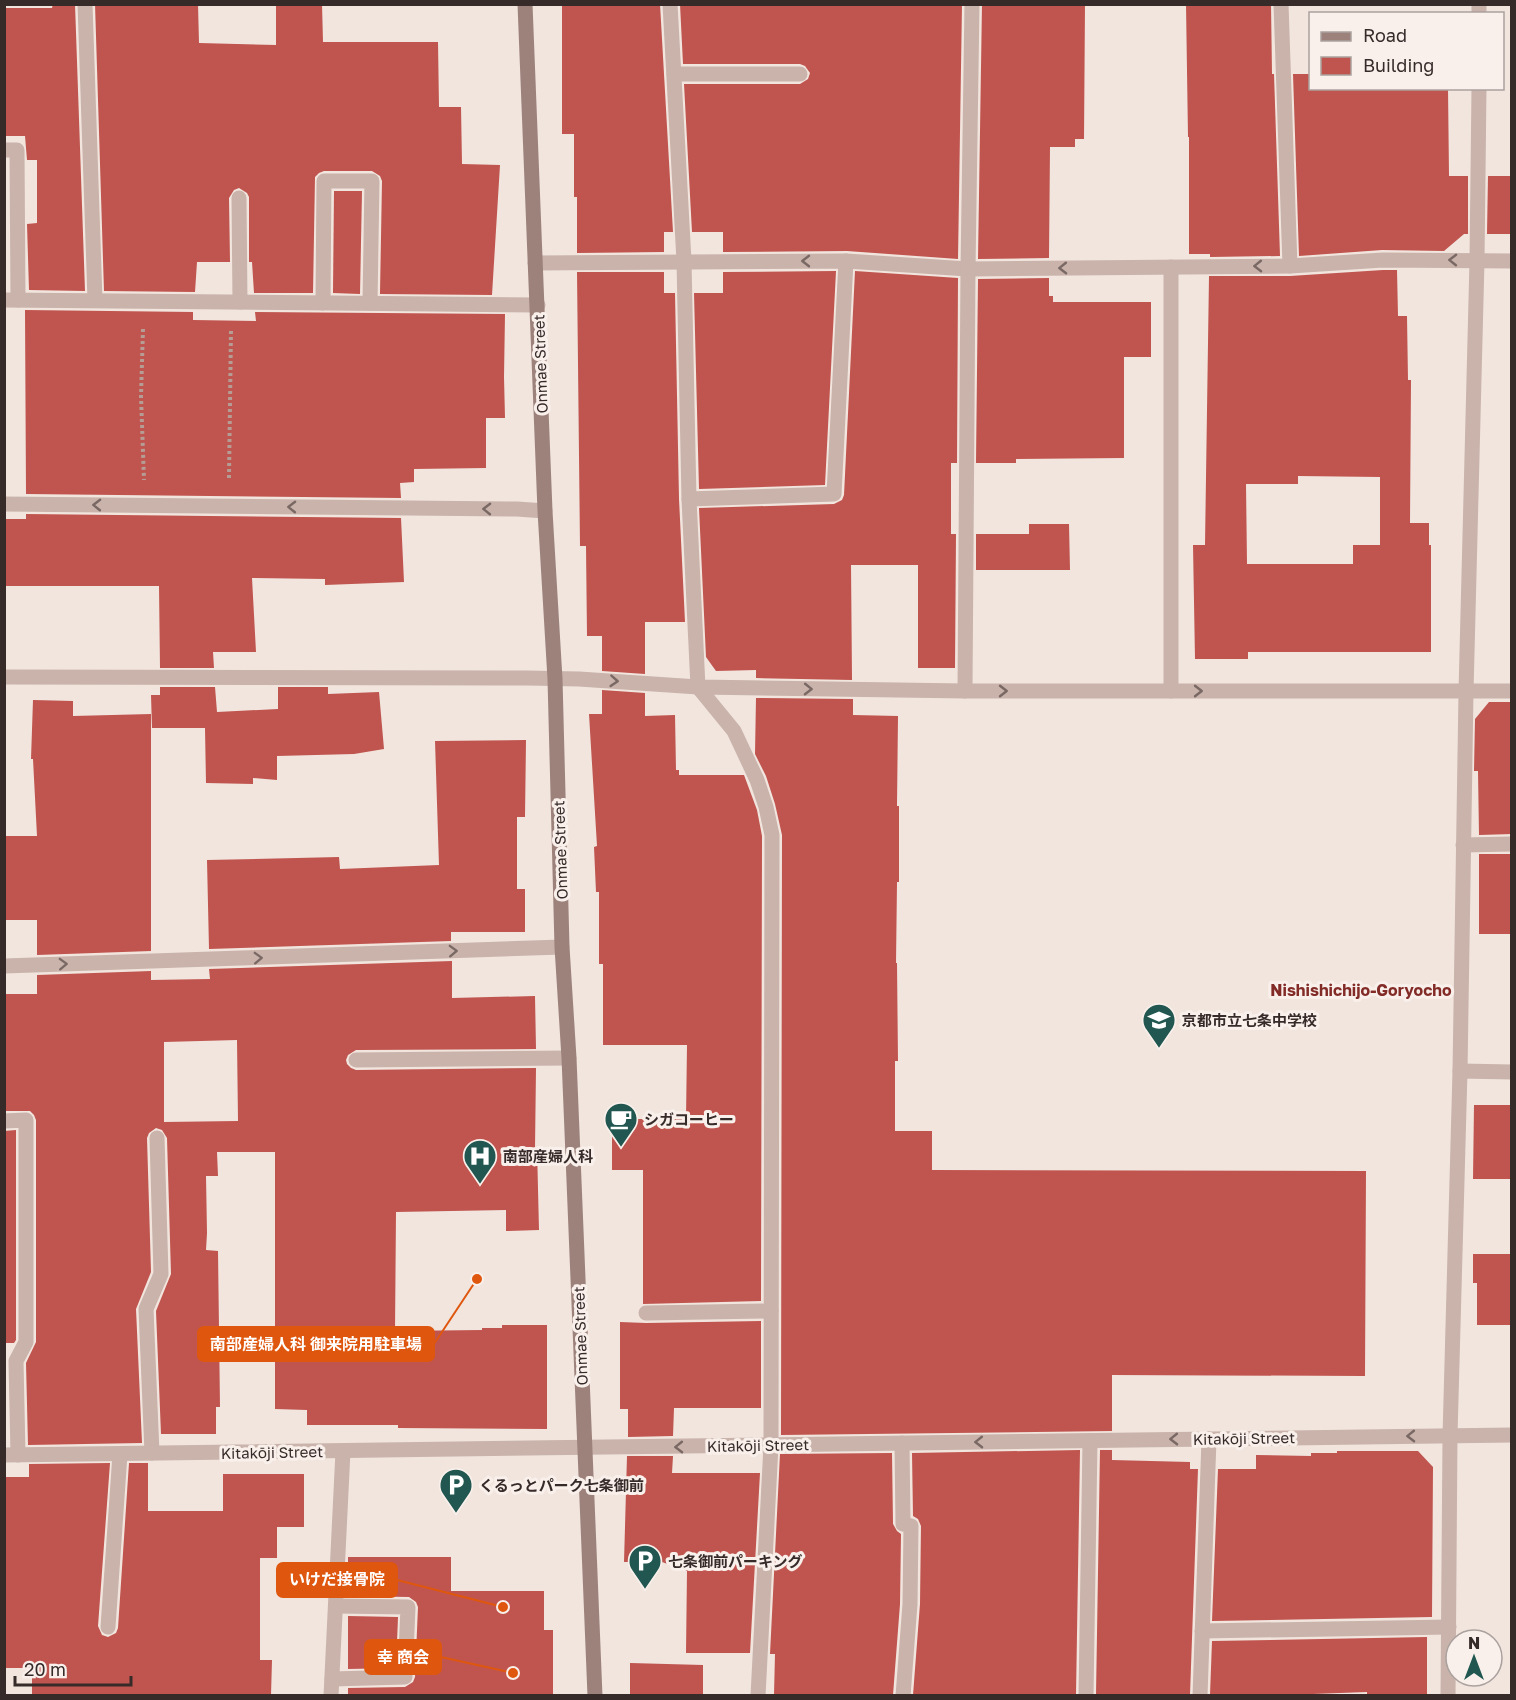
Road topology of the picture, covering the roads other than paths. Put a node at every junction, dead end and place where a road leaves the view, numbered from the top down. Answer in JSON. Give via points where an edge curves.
{"nodes":[{"id":1,"x":84,"y":4,"type":"edge"},
{"id":2,"x":525,"y":4,"type":"edge"},
{"id":3,"x":670,"y":4,"type":"edge"},
{"id":4,"x":972,"y":4,"type":"edge"},
{"id":5,"x":1281,"y":4,"type":"edge"},
{"id":6,"x":674,"y":74,"type":"junction"},
{"id":7,"x":800,"y":74,"type":"dead end"},
{"id":8,"x":1479,"y":90,"type":"edge"},
{"id":9,"x":4,"y":150,"type":"edge"},
{"id":10,"x":239,"y":198,"type":"dead end"},
{"id":11,"x":684,"y":261,"type":"junction"},
{"id":12,"x":846,"y":261,"type":"junction"},
{"id":13,"x":1477,"y":261,"type":"junction"},
{"id":14,"x":1512,"y":261,"type":"edge"},
{"id":15,"x":535,"y":263,"type":"junction"},
{"id":16,"x":1290,"y":266,"type":"junction"},
{"id":17,"x":1171,"y":267,"type":"junction"},
{"id":18,"x":968,"y":269,"type":"junction"},
{"id":19,"x":11,"y":300,"type":"edge"},
{"id":20,"x":94,"y":300,"type":"junction"},
{"id":21,"x":235,"y":302,"type":"junction"},
{"id":22,"x":323,"y":303,"type":"junction"},
{"id":23,"x":370,"y":303,"type":"junction"},
{"id":24,"x":538,"y":305,"type":"junction"},
{"id":25,"x":689,"y":499,"type":"junction"},
{"id":26,"x":4,"y":504,"type":"edge"},
{"id":27,"x":545,"y":511,"type":"junction"},
{"id":28,"x":4,"y":677,"type":"edge"},
{"id":29,"x":555,"y":679,"type":"junction"},
{"id":30,"x":698,"y":687,"type":"junction"},
{"id":31,"x":965,"y":691,"type":"junction"},
{"id":32,"x":1171,"y":691,"type":"junction"},
{"id":33,"x":1512,"y":691,"type":"edge"},
{"id":34,"x":1466,"y":692,"type":"junction"},
{"id":35,"x":1512,"y":844,"type":"edge"},
{"id":36,"x":1463,"y":845,"type":"junction"},
{"id":37,"x":562,"y":947,"type":"junction"},
{"id":38,"x":4,"y":966,"type":"edge"},
{"id":39,"x":569,"y":1058,"type":"junction"},
{"id":40,"x":356,"y":1060,"type":"dead end"},
{"id":41,"x":1460,"y":1071,"type":"junction"},
{"id":42,"x":1512,"y":1072,"type":"edge"},
{"id":43,"x":4,"y":1120,"type":"edge"},
{"id":44,"x":157,"y":1138,"type":"dead end"},
{"id":45,"x":771,"y":1311,"type":"junction"},
{"id":46,"x":646,"y":1313,"type":"dead end"},
{"id":47,"x":1512,"y":1435,"type":"edge"},
{"id":48,"x":1450,"y":1436,"type":"junction"},
{"id":49,"x":1209,"y":1439,"type":"junction"},
{"id":50,"x":1090,"y":1441,"type":"junction"},
{"id":51,"x":902,"y":1443,"type":"junction"},
{"id":52,"x":771,"y":1445,"type":"junction"},
{"id":53,"x":586,"y":1448,"type":"junction"},
{"id":54,"x":344,"y":1451,"type":"junction"},
{"id":55,"x":152,"y":1453,"type":"junction"},
{"id":56,"x":120,"y":1454,"type":"junction"},
{"id":57,"x":11,"y":1455,"type":"edge"},
{"id":58,"x":336,"y":1606,"type":"junction"},
{"id":59,"x":108,"y":1627,"type":"dead end"},
{"id":60,"x":1449,"y":1627,"type":"junction"},
{"id":61,"x":1202,"y":1631,"type":"junction"},
{"id":62,"x":332,"y":1679,"type":"junction"},
{"id":63,"x":331,"y":1695,"type":"edge"},
{"id":64,"x":595,"y":1695,"type":"edge"},
{"id":65,"x":758,"y":1695,"type":"edge"},
{"id":66,"x":903,"y":1695,"type":"edge"},
{"id":67,"x":1086,"y":1695,"type":"edge"},
{"id":68,"x":1200,"y":1695,"type":"edge"},
{"id":69,"x":1448,"y":1695,"type":"edge"}],
"edges":[{"from":1,"to":20,"type":"street"},
{"from":2,"to":15,"type":"street","name":"Onmae Street"},
{"from":3,"to":6,"type":"street"},
{"from":4,"to":18,"type":"street"},
{"from":5,"to":16,"type":"street"},
{"from":6,"to":7,"type":"street"},
{"from":6,"to":11,"type":"street"},
{"from":8,"to":13,"type":"street"},
{"from":9,"to":19,"type":"street","via":[[17,150]]},
{"from":10,"to":21,"type":"street"},
{"from":12,"to":11,"type":"street","one_way":true},
{"from":11,"to":15,"type":"street"},
{"from":11,"to":25,"type":"street"},
{"from":12,"to":18,"type":"street"},
{"from":12,"to":25,"type":"street","via":[[834,494]]},
{"from":13,"to":14,"type":"street"},
{"from":13,"to":16,"type":"street","one_way":true,"via":[[1383,260]]},
{"from":13,"to":34,"type":"street"},
{"from":15,"to":24,"type":"street","name":"Onmae Street"},
{"from":16,"to":17,"type":"street","one_way":true},
{"from":17,"to":18,"type":"street","one_way":true},
{"from":17,"to":32,"type":"street"},
{"from":18,"to":31,"type":"street"},
{"from":19,"to":20,"type":"street"},
{"from":20,"to":21,"type":"street"},
{"from":21,"to":22,"type":"street"},
{"from":22,"to":23,"type":"street"},
{"from":22,"to":23,"type":"street","via":[[324,181],[372,181]]},
{"from":23,"to":24,"type":"street"},
{"from":24,"to":27,"type":"street","name":"Onmae Street"},
{"from":25,"to":30,"type":"street"},
{"from":27,"to":26,"type":"street","one_way":true},
{"from":27,"to":29,"type":"street","name":"Onmae Street"},
{"from":28,"to":29,"type":"street"},
{"from":29,"to":30,"type":"street","one_way":true},
{"from":29,"to":37,"type":"street","name":"Onmae Street"},
{"from":30,"to":31,"type":"street","one_way":true},
{"from":30,"to":45,"type":"street","via":[[734,731],[757,780],[772,835]]},
{"from":31,"to":32,"type":"street","one_way":true},
{"from":32,"to":34,"type":"street","one_way":true},
{"from":33,"to":34,"type":"street"},
{"from":34,"to":36,"type":"street"},
{"from":35,"to":36,"type":"street"},
{"from":36,"to":41,"type":"street"},
{"from":38,"to":37,"type":"street","one_way":true},
{"from":37,"to":39,"type":"street","name":"Onmae Street"},
{"from":39,"to":40,"type":"street"},
{"from":39,"to":53,"type":"street","name":"Onmae Street"},
{"from":41,"to":42,"type":"street"},
{"from":41,"to":48,"type":"street"},
{"from":43,"to":57,"type":"street","via":[[26,1120],[26,1342],[16,1361]]},
{"from":44,"to":55,"type":"street","via":[[161,1274],[146,1310]]},
{"from":45,"to":46,"type":"street"},
{"from":45,"to":52,"type":"street"},
{"from":47,"to":48,"type":"street","name":"Kitakōji Street"},
{"from":48,"to":49,"type":"street","name":"Kitakōji Street","one_way":true},
{"from":48,"to":60,"type":"street"},
{"from":49,"to":50,"type":"street","name":"Kitakōji Street","one_way":true},
{"from":49,"to":61,"type":"street"},
{"from":50,"to":51,"type":"street","name":"Kitakōji Street","one_way":true},
{"from":50,"to":67,"type":"street"},
{"from":51,"to":52,"type":"street","name":"Kitakōji Street"},
{"from":51,"to":66,"type":"street","via":[[903,1524],[911,1526]]},
{"from":52,"to":53,"type":"street","name":"Kitakōji Street","one_way":true},
{"from":52,"to":65,"type":"street"},
{"from":53,"to":54,"type":"street","name":"Kitakōji Street"},
{"from":53,"to":64,"type":"street","name":"Onmae Street"},
{"from":54,"to":55,"type":"street","name":"Kitakōji Street"},
{"from":54,"to":58,"type":"street"},
{"from":55,"to":56,"type":"street","name":"Kitakōji Street"},
{"from":56,"to":57,"type":"street","name":"Kitakōji Street"},
{"from":56,"to":59,"type":"street"},
{"from":58,"to":62,"type":"street"},
{"from":58,"to":62,"type":"street","via":[[408,1607],[405,1677]]},
{"from":60,"to":61,"type":"street"},
{"from":60,"to":69,"type":"street"},
{"from":61,"to":68,"type":"street"},
{"from":62,"to":63,"type":"street"}]}
